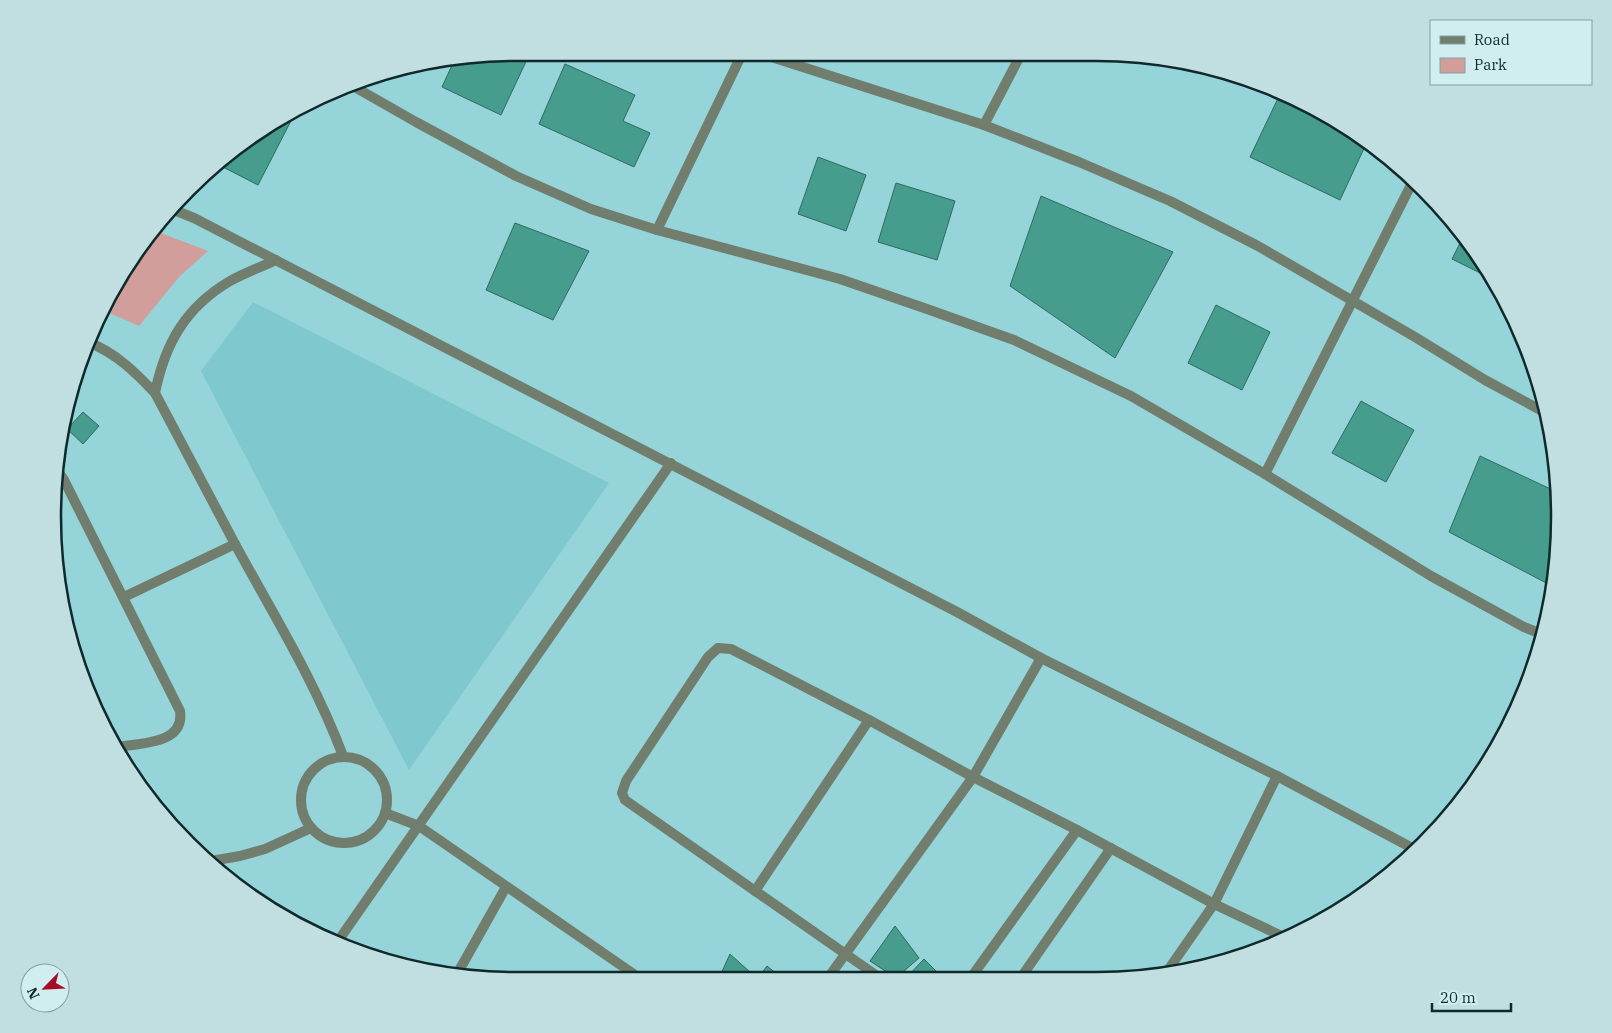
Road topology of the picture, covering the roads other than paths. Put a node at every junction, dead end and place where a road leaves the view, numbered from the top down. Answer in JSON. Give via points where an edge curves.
{"nodes":[{"id":1,"x":739,"y":61,"type":"edge"},
{"id":2,"x":784,"y":61,"type":"edge"},
{"id":3,"x":1017,"y":61,"type":"edge"},
{"id":4,"x":359,"y":89,"type":"edge"},
{"id":5,"x":984,"y":125,"type":"junction"},
{"id":6,"x":1410,"y":188,"type":"edge"},
{"id":7,"x":178,"y":212,"type":"edge"},
{"id":8,"x":657,"y":230,"type":"junction"},
{"id":9,"x":276,"y":260,"type":"junction"},
{"id":10,"x":1351,"y":301,"type":"junction"},
{"id":11,"x":95,"y":346,"type":"edge"},
{"id":12,"x":155,"y":393,"type":"junction"},
{"id":13,"x":1537,"y":408,"type":"edge"},
{"id":14,"x":672,"y":463,"type":"junction"},
{"id":15,"x":1265,"y":474,"type":"junction"},
{"id":16,"x":63,"y":478,"type":"edge"},
{"id":17,"x":235,"y":544,"type":"junction"},
{"id":18,"x":124,"y":597,"type":"junction"},
{"id":19,"x":1536,"y":632,"type":"edge"},
{"id":20,"x":1041,"y":658,"type":"junction"},
{"id":21,"x":869,"y":720,"type":"junction"},
{"id":22,"x":123,"y":746,"type":"edge"},
{"id":23,"x":343,"y":756,"type":"junction"},
{"id":24,"x":1277,"y":776,"type":"junction"},
{"id":25,"x":973,"y":777,"type":"junction"},
{"id":26,"x":385,"y":812,"type":"junction"},
{"id":27,"x":419,"y":826,"type":"junction"},
{"id":28,"x":311,"y":828,"type":"junction"},
{"id":29,"x":1077,"y":830,"type":"junction"},
{"id":30,"x":1409,"y":846,"type":"edge"},
{"id":31,"x":1111,"y":848,"type":"junction"},
{"id":32,"x":216,"y":859,"type":"edge"},
{"id":33,"x":506,"y":887,"type":"junction"},
{"id":34,"x":755,"y":891,"type":"junction"},
{"id":35,"x":1214,"y":904,"type":"junction"},
{"id":36,"x":1277,"y":934,"type":"edge"},
{"id":37,"x":341,"y":937,"type":"edge"},
{"id":38,"x":846,"y":953,"type":"junction"},
{"id":39,"x":1171,"y":965,"type":"edge"},
{"id":40,"x":460,"y":968,"type":"edge"},
{"id":41,"x":631,"y":972,"type":"edge"},
{"id":42,"x":832,"y":972,"type":"edge"},
{"id":43,"x":872,"y":972,"type":"edge"},
{"id":44,"x":975,"y":972,"type":"edge"},
{"id":45,"x":1025,"y":972,"type":"edge"}],
"edges":[{"from":1,"to":8,"type":"street"},
{"from":2,"to":5,"type":"street"},
{"from":3,"to":5,"type":"street"},
{"from":4,"to":8,"type":"street","via":[[516,176],[591,209]]},
{"from":5,"to":10,"type":"street","via":[[1170,201],[1258,246]]},
{"from":6,"to":10,"type":"street"},
{"from":7,"to":9,"type":"street"},
{"from":8,"to":15,"type":"street","via":[[840,280],[1014,340],[1131,396]]},
{"from":9,"to":12,"type":"street","via":[[232,280],[192,313],[170,345],[160,367]]},
{"from":9,"to":14,"type":"street"},
{"from":10,"to":13,"type":"street"},
{"from":10,"to":15,"type":"street"},
{"from":11,"to":12,"type":"street","via":[[125,364]]},
{"from":12,"to":17,"type":"street"},
{"from":14,"to":20,"type":"street"},
{"from":14,"to":27,"type":"street"},
{"from":15,"to":19,"type":"street","via":[[1431,576]]},
{"from":16,"to":18,"type":"street"},
{"from":17,"to":18,"type":"street"},
{"from":17,"to":23,"type":"street","via":[[312,683]]},
{"from":18,"to":22,"type":"street","via":[[180,711],[181,723],[168,737]]},
{"from":20,"to":24,"type":"street"},
{"from":20,"to":25,"type":"street"},
{"from":21,"to":25,"type":"street"},
{"from":21,"to":34,"type":"street"},
{"from":21,"to":34,"type":"street","via":[[730,649],[718,648],[708,658],[626,781],[622,793],[629,804]]},
{"from":23,"to":26,"type":"street","via":[[362,760],[382,778],[387,795]]},
{"from":23,"to":28,"type":"street","via":[[323,762],[307,777],[301,798],[305,819]]},
{"from":24,"to":30,"type":"street"},
{"from":24,"to":35,"type":"street"},
{"from":25,"to":29,"type":"street"},
{"from":25,"to":38,"type":"street"},
{"from":26,"to":27,"type":"street"},
{"from":26,"to":28,"type":"street","via":[[375,830],[358,840],[334,841]]},
{"from":27,"to":33,"type":"street"},
{"from":27,"to":37,"type":"street"},
{"from":28,"to":32,"type":"street","via":[[265,849]]},
{"from":29,"to":31,"type":"street"},
{"from":29,"to":44,"type":"street"},
{"from":31,"to":35,"type":"street"},
{"from":31,"to":45,"type":"street"},
{"from":33,"to":40,"type":"street"},
{"from":33,"to":41,"type":"street"},
{"from":34,"to":38,"type":"street"},
{"from":35,"to":36,"type":"street"},
{"from":35,"to":39,"type":"street"},
{"from":38,"to":42,"type":"street"},
{"from":38,"to":43,"type":"street"}]}
